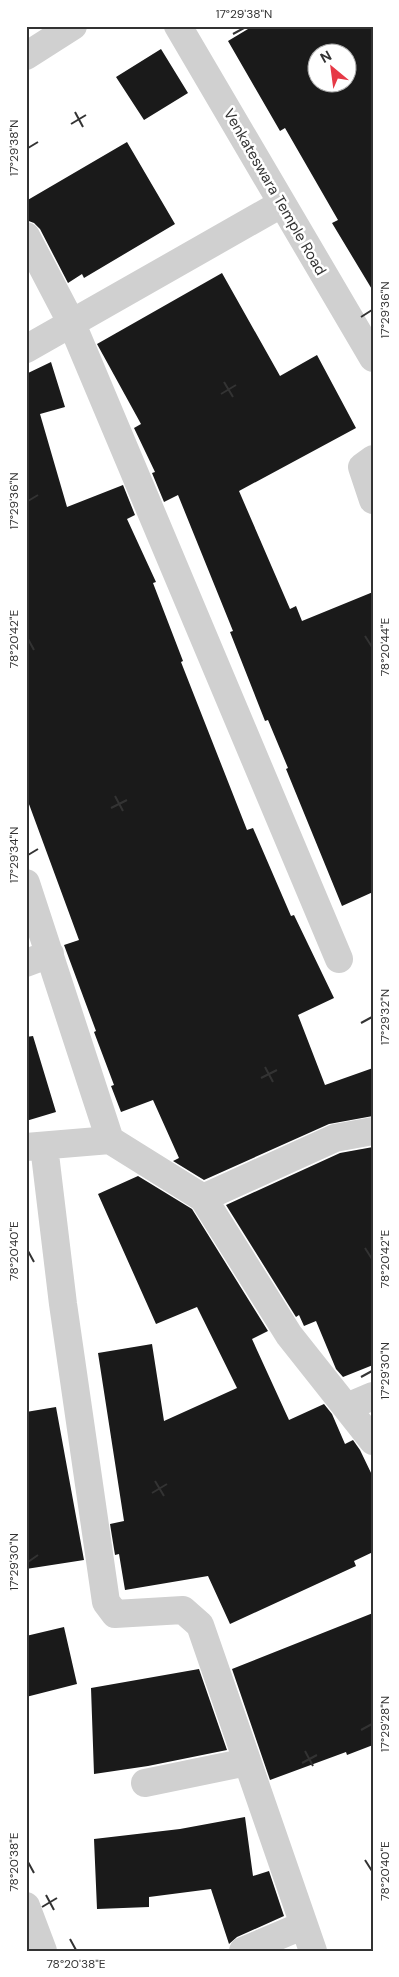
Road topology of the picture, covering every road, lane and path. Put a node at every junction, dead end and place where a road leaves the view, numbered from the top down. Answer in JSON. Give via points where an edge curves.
{"nodes":[{"id":1,"x":73,"y":26,"type":"edge"},
{"id":2,"x":178,"y":26,"type":"edge"},
{"id":3,"x":26,"y":56,"type":"edge"},
{"id":4,"x":281,"y":204,"type":"junction"},
{"id":5,"x":26,"y":236,"type":"edge"},
{"id":6,"x":72,"y":324,"type":"junction"},
{"id":7,"x":26,"y":349,"type":"edge"},
{"id":8,"x":373,"y":358,"type":"edge"},
{"id":9,"x":373,"y":459,"type":"edge"},
{"id":10,"x":373,"y":500,"type":"edge"},
{"id":11,"x":26,"y":883,"type":"edge"},
{"id":12,"x":38,"y":958,"type":"edge"},
{"id":13,"x":339,"y":959,"type":"dead end"},
{"id":14,"x":373,"y":1131,"type":"edge"},
{"id":15,"x":110,"y":1140,"type":"junction"},
{"id":16,"x":35,"y":1146,"type":"edge"},
{"id":17,"x":203,"y":1198,"type":"junction"},
{"id":18,"x":373,"y":1396,"type":"edge"},
{"id":19,"x":347,"y":1408,"type":"junction"},
{"id":20,"x":373,"y":1441,"type":"edge"},
{"id":21,"x":247,"y":1762,"type":"junction"},
{"id":22,"x":145,"y":1783,"type":"dead end"},
{"id":23,"x":26,"y":1906,"type":"edge"},
{"id":24,"x":304,"y":1926,"type":"junction"},
{"id":25,"x":43,"y":1951,"type":"edge"},
{"id":26,"x":242,"y":1951,"type":"edge"},
{"id":27,"x":313,"y":1951,"type":"edge"}],
"edges":[{"from":1,"to":3,"type":"street"},
{"from":2,"to":4,"type":"street","name":"Venkateswara Temple Road"},
{"from":4,"to":6,"type":"street"},
{"from":4,"to":8,"type":"street","name":"Venkateswara Temple Road"},
{"from":5,"to":6,"type":"street"},
{"from":6,"to":7,"type":"street"},
{"from":6,"to":13,"type":"street"},
{"from":9,"to":10,"type":"street","via":[[362,467]]},
{"from":11,"to":12,"type":"street"},
{"from":12,"to":15,"type":"street"},
{"from":14,"to":17,"type":"street","via":[[335,1138]]},
{"from":15,"to":16,"type":"street"},
{"from":15,"to":17,"type":"street"},
{"from":16,"to":21,"type":"street","via":[[63,1304],[106,1602],[115,1614],[183,1610],[200,1625]]},
{"from":17,"to":19,"type":"street","via":[[289,1336]]},
{"from":18,"to":19,"type":"street"},
{"from":19,"to":20,"type":"street"},
{"from":21,"to":22,"type":"street"},
{"from":21,"to":24,"type":"street"},
{"from":23,"to":25,"type":"street"},
{"from":24,"to":26,"type":"street"},
{"from":24,"to":27,"type":"street"}]}
